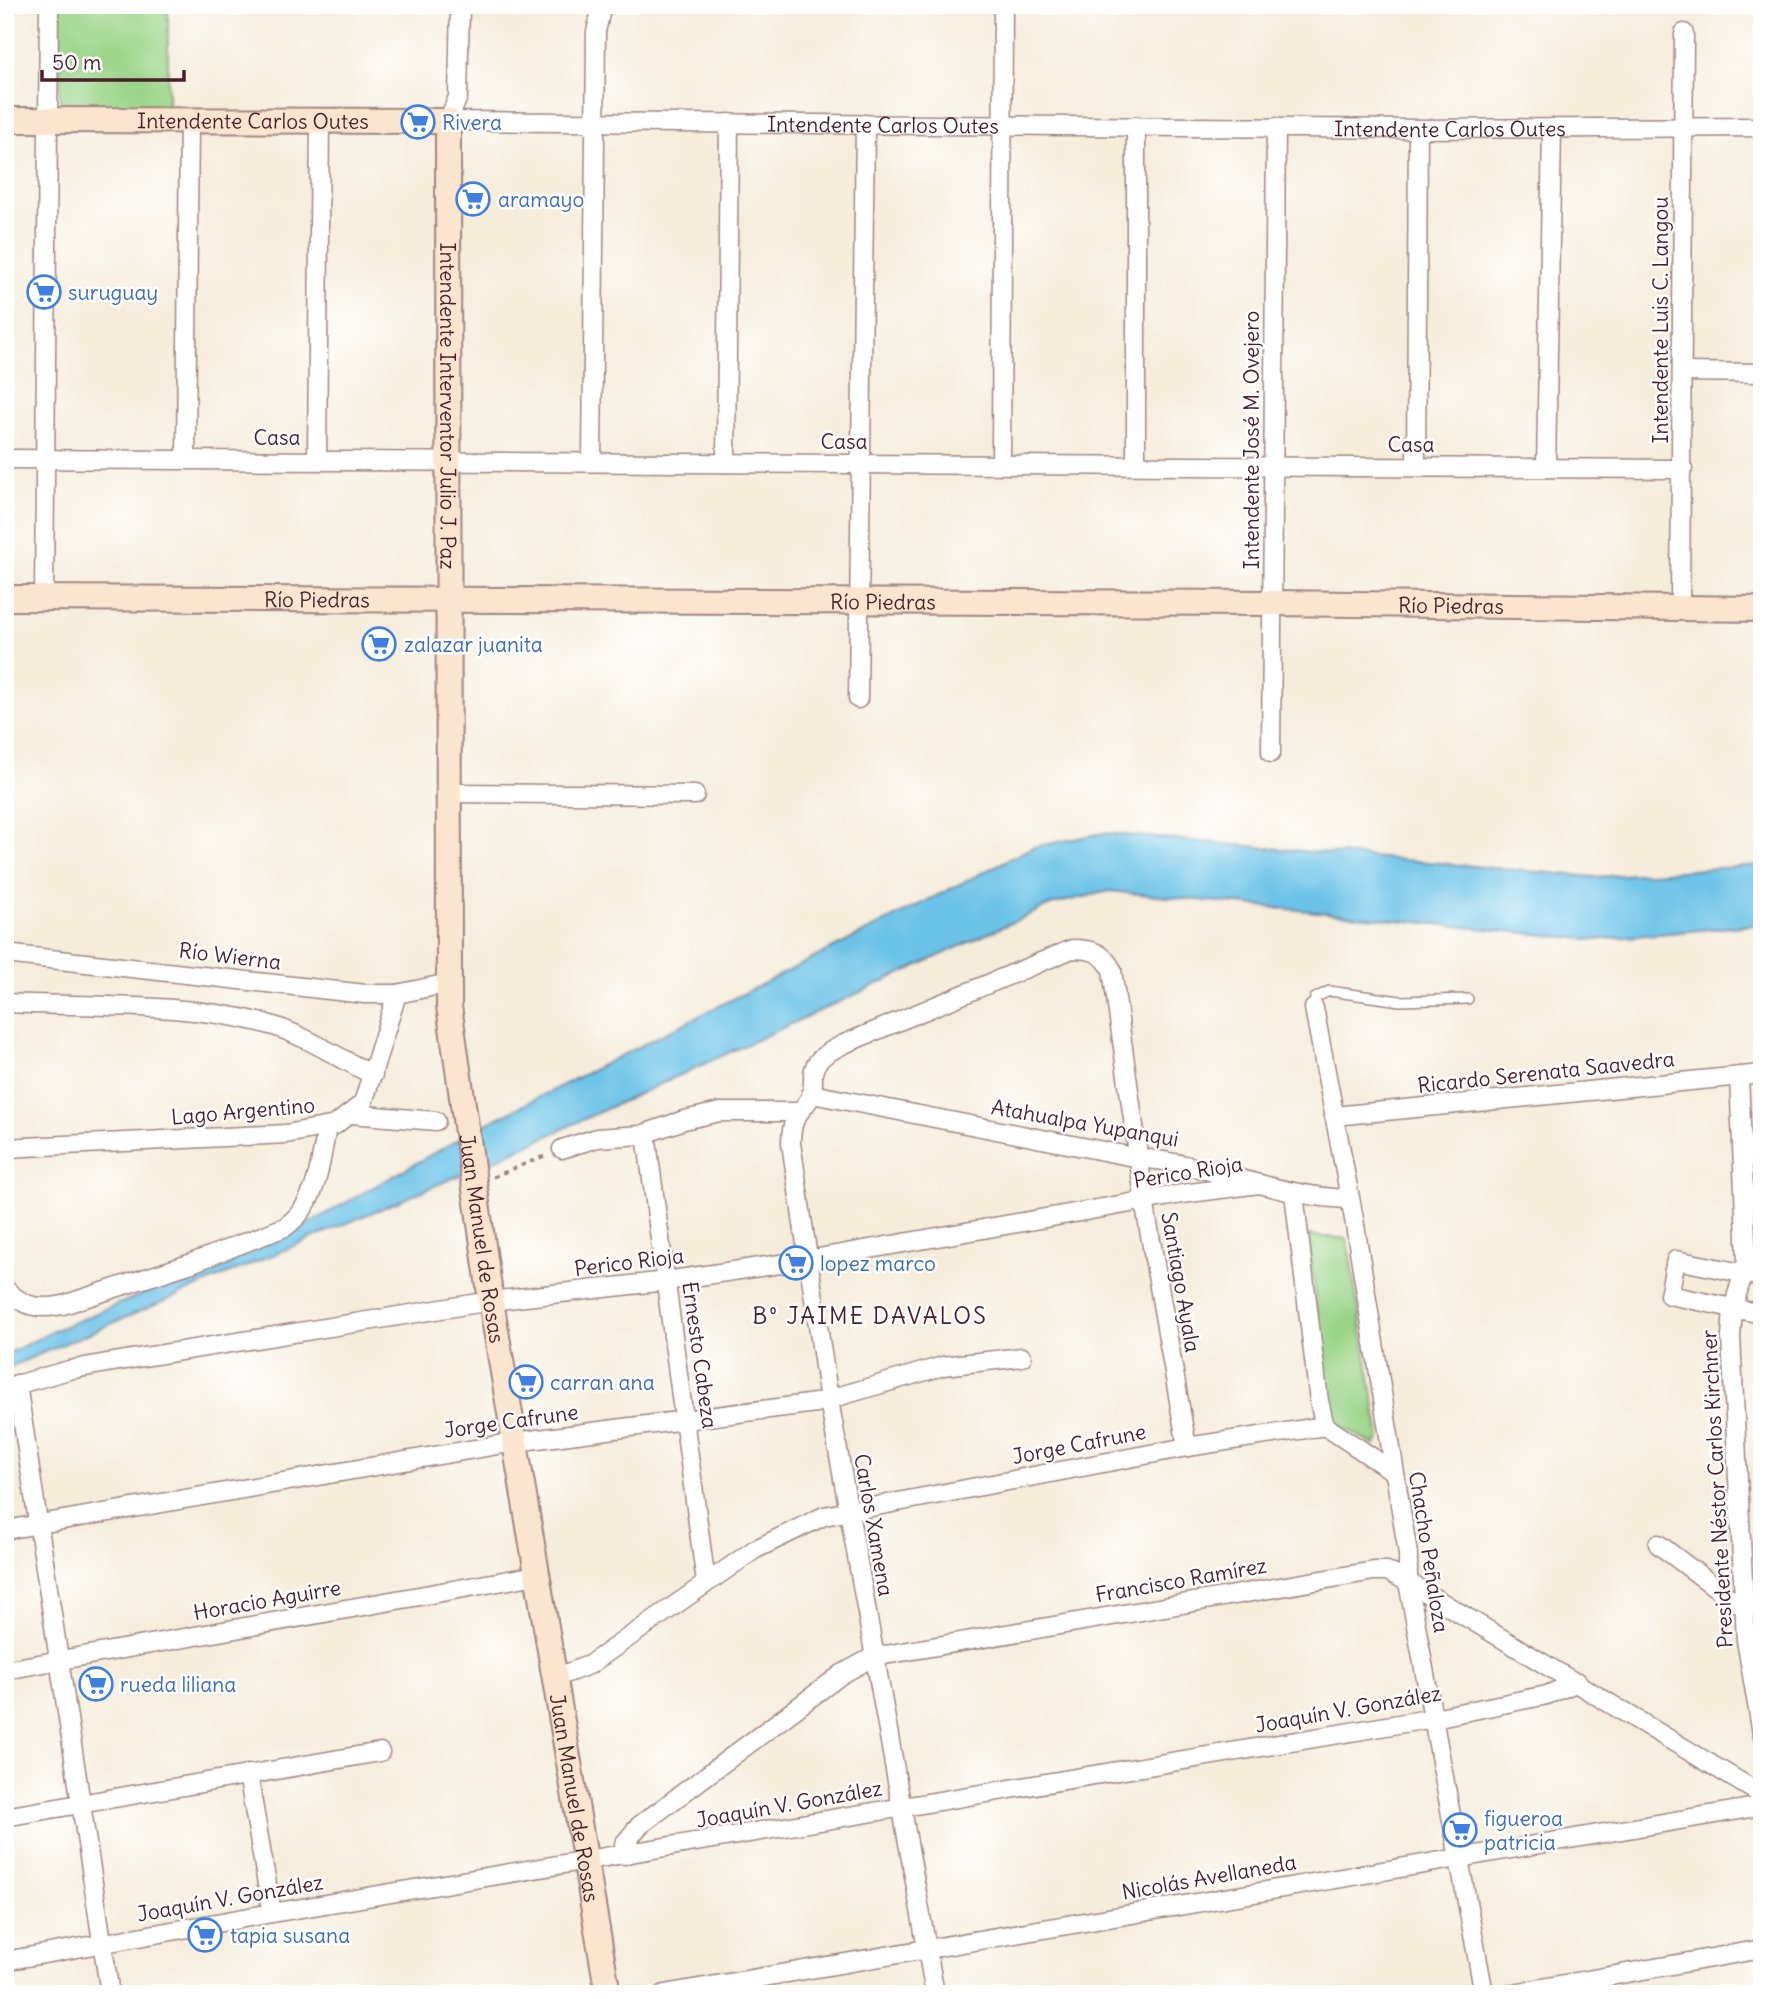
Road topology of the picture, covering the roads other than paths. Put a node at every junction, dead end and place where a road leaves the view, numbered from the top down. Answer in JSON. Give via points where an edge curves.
{"nodes":[{"id":1,"x":49,"y":5,"type":"edge"},
{"id":2,"x":460,"y":5,"type":"edge"},
{"id":3,"x":602,"y":5,"type":"edge"},
{"id":4,"x":1003,"y":5,"type":"edge"},
{"id":5,"x":1684,"y":33,"type":"dead end"},
{"id":6,"x":5,"y":120,"type":"edge"},
{"id":7,"x":47,"y":121,"type":"junction"},
{"id":8,"x":189,"y":121,"type":"junction"},
{"id":9,"x":320,"y":121,"type":"junction"},
{"id":10,"x":448,"y":121,"type":"junction"},
{"id":11,"x":595,"y":123,"type":"junction"},
{"id":12,"x":729,"y":123,"type":"junction"},
{"id":13,"x":865,"y":124,"type":"junction"},
{"id":14,"x":1003,"y":124,"type":"junction"},
{"id":15,"x":1136,"y":126,"type":"junction"},
{"id":16,"x":1276,"y":127,"type":"junction"},
{"id":17,"x":1762,"y":127,"type":"edge"},
{"id":18,"x":1552,"y":128,"type":"junction"},
{"id":19,"x":1683,"y":128,"type":"junction"},
{"id":20,"x":1418,"y":130,"type":"junction"},
{"id":21,"x":1683,"y":372,"type":"junction"},
{"id":22,"x":1762,"y":373,"type":"edge"},
{"id":23,"x":5,"y":458,"type":"edge"},
{"id":24,"x":45,"y":459,"type":"junction"},
{"id":25,"x":186,"y":459,"type":"junction"},
{"id":26,"x":317,"y":460,"type":"junction"},
{"id":27,"x":447,"y":461,"type":"junction"},
{"id":28,"x":592,"y":462,"type":"junction"},
{"id":29,"x":726,"y":463,"type":"junction"},
{"id":30,"x":861,"y":464,"type":"junction"},
{"id":31,"x":1001,"y":464,"type":"junction"},
{"id":32,"x":1136,"y":466,"type":"junction"},
{"id":33,"x":1416,"y":467,"type":"junction"},
{"id":34,"x":1274,"y":468,"type":"junction"},
{"id":35,"x":1546,"y":468,"type":"junction"},
{"id":36,"x":1683,"y":469,"type":"junction"},
{"id":37,"x":5,"y":598,"type":"edge"},
{"id":38,"x":44,"y":599,"type":"junction"},
{"id":39,"x":451,"y":600,"type":"junction"},
{"id":40,"x":860,"y":603,"type":"junction"},
{"id":41,"x":1273,"y":603,"type":"junction"},
{"id":42,"x":1680,"y":607,"type":"junction"},
{"id":43,"x":1762,"y":609,"type":"edge"},
{"id":44,"x":858,"y":699,"type":"dead end"},
{"id":45,"x":1271,"y":753,"type":"dead end"},
{"id":46,"x":448,"y":793,"type":"junction"},
{"id":47,"x":695,"y":795,"type":"dead end"},
{"id":48,"x":5,"y":954,"type":"edge"},
{"id":49,"x":449,"y":983,"type":"junction"},
{"id":50,"x":397,"y":994,"type":"junction"},
{"id":51,"x":1468,"y":999,"type":"dead end"},
{"id":52,"x":5,"y":1003,"type":"edge"},
{"id":53,"x":1314,"y":1008,"type":"joint"},
{"id":54,"x":1762,"y":1074,"type":"edge"},
{"id":55,"x":373,"y":1075,"type":"junction"},
{"id":56,"x":1739,"y":1076,"type":"junction"},
{"id":57,"x":812,"y":1094,"type":"junction"},
{"id":58,"x":796,"y":1112,"type":"junction"},
{"id":59,"x":351,"y":1114,"type":"junction"},
{"id":60,"x":1334,"y":1116,"type":"junction"},
{"id":61,"x":436,"y":1121,"type":"dead end"},
{"id":62,"x":327,"y":1127,"type":"junction"},
{"id":63,"x":646,"y":1134,"type":"junction"},
{"id":64,"x":5,"y":1148,"type":"edge"},
{"id":65,"x":562,"y":1149,"type":"road end"},
{"id":66,"x":1139,"y":1158,"type":"junction"},
{"id":67,"x":1259,"y":1184,"type":"junction"},
{"id":68,"x":1294,"y":1194,"type":"junction"},
{"id":69,"x":1349,"y":1199,"type":"junction"},
{"id":70,"x":1145,"y":1202,"type":"junction"},
{"id":71,"x":807,"y":1260,"type":"junction"},
{"id":72,"x":1753,"y":1275,"type":"edge"},
{"id":73,"x":666,"y":1281,"type":"junction"},
{"id":74,"x":5,"y":1289,"type":"edge"},
{"id":75,"x":491,"y":1301,"type":"junction"},
{"id":76,"x":1733,"y":1308,"type":"junction"},
{"id":77,"x":1762,"y":1314,"type":"edge"},
{"id":78,"x":1022,"y":1357,"type":"dead end"},
{"id":79,"x":11,"y":1386,"type":"edge"},
{"id":80,"x":829,"y":1400,"type":"junction"},
{"id":81,"x":687,"y":1421,"type":"junction"},
{"id":82,"x":1325,"y":1426,"type":"junction"},
{"id":83,"x":514,"y":1442,"type":"junction"},
{"id":84,"x":1187,"y":1447,"type":"junction"},
{"id":85,"x":1394,"y":1472,"type":"junction"},
{"id":86,"x":849,"y":1510,"type":"junction"},
{"id":87,"x":39,"y":1525,"type":"junction"},
{"id":88,"x":5,"y":1530,"type":"edge"},
{"id":89,"x":1658,"y":1544,"type":"dead end"},
{"id":90,"x":537,"y":1575,"type":"junction"},
{"id":91,"x":1408,"y":1582,"type":"junction"},
{"id":92,"x":706,"y":1583,"type":"junction"},
{"id":93,"x":1753,"y":1606,"type":"edge"},
{"id":94,"x":873,"y":1657,"type":"junction"},
{"id":95,"x":58,"y":1661,"type":"junction"},
{"id":96,"x":5,"y":1670,"type":"edge"},
{"id":97,"x":554,"y":1678,"type":"junction"},
{"id":98,"x":1578,"y":1682,"type":"junction"},
{"id":99,"x":1434,"y":1718,"type":"junction"},
{"id":100,"x":1762,"y":1734,"type":"edge"},
{"id":101,"x":380,"y":1752,"type":"dead end"},
{"id":102,"x":248,"y":1774,"type":"junction"},
{"id":103,"x":1762,"y":1794,"type":"edge"},
{"id":104,"x":79,"y":1805,"type":"junction"},
{"id":105,"x":1762,"y":1806,"type":"edge"},
{"id":106,"x":902,"y":1807,"type":"junction"},
{"id":107,"x":5,"y":1816,"type":"edge"},
{"id":108,"x":625,"y":1855,"type":"junction"},
{"id":109,"x":1461,"y":1857,"type":"junction"},
{"id":110,"x":586,"y":1862,"type":"junction"},
{"id":111,"x":272,"y":1913,"type":"junction"},
{"id":112,"x":101,"y":1943,"type":"junction"},
{"id":113,"x":927,"y":1947,"type":"junction"},
{"id":114,"x":1762,"y":1949,"type":"edge"},
{"id":115,"x":5,"y":1961,"type":"edge"},
{"id":116,"x":110,"y":1994,"type":"edge"},
{"id":117,"x":608,"y":1994,"type":"edge"},
{"id":118,"x":664,"y":1994,"type":"edge"},
{"id":119,"x":935,"y":1994,"type":"edge"},
{"id":120,"x":1484,"y":1994,"type":"edge"},
{"id":121,"x":1508,"y":1994,"type":"edge"}],
"edges":[{"from":1,"to":7,"type":"street"},
{"from":2,"to":10,"type":"street","name":"Intendente Interventor Julio J. Paz","via":[[458,97]]},
{"from":3,"to":11,"type":"street","via":[[596,32]]},
{"from":4,"to":14,"type":"street"},
{"from":5,"to":19,"type":"street","name":"Intendente Luis C. Langou"},
{"from":6,"to":7,"type":"street","name":"Intendente Carlos Outes"},
{"from":7,"to":8,"type":"street","name":"Intendente Carlos Outes"},
{"from":7,"to":24,"type":"street"},
{"from":8,"to":9,"type":"street","name":"Intendente Carlos Outes"},
{"from":8,"to":25,"type":"street"},
{"from":9,"to":10,"type":"street","name":"Intendente Carlos Outes"},
{"from":9,"to":26,"type":"street"},
{"from":10,"to":11,"type":"street","name":"Intendente Carlos Outes"},
{"from":10,"to":27,"type":"street","name":"Intendente Interventor Julio J. Paz"},
{"from":11,"to":12,"type":"street","name":"Intendente Carlos Outes"},
{"from":11,"to":28,"type":"street"},
{"from":12,"to":13,"type":"street","name":"Intendente Carlos Outes"},
{"from":12,"to":29,"type":"street"},
{"from":13,"to":14,"type":"street","name":"Intendente Carlos Outes"},
{"from":13,"to":30,"type":"street"},
{"from":14,"to":15,"type":"street","name":"Intendente Carlos Outes"},
{"from":14,"to":31,"type":"street"},
{"from":15,"to":16,"type":"street","name":"Intendente Carlos Outes"},
{"from":15,"to":32,"type":"street"},
{"from":16,"to":20,"type":"street","name":"Intendente Carlos Outes"},
{"from":16,"to":34,"type":"street","name":"Intendente José M. Ovejero"},
{"from":17,"to":19,"type":"street","name":"Intendente Carlos Outes"},
{"from":18,"to":19,"type":"street","name":"Intendente Carlos Outes"},
{"from":18,"to":20,"type":"street","name":"Intendente Carlos Outes"},
{"from":18,"to":35,"type":"street"},
{"from":19,"to":21,"type":"street","name":"Intendente Luis C. Langou"},
{"from":20,"to":33,"type":"street"},
{"from":21,"to":22,"type":"street"},
{"from":21,"to":36,"type":"street","name":"Intendente Luis C. Langou"},
{"from":23,"to":24,"type":"street","name":"Casa"},
{"from":24,"to":25,"type":"street","name":"Casa"},
{"from":24,"to":38,"type":"street"},
{"from":25,"to":26,"type":"street","name":"Casa"},
{"from":26,"to":27,"type":"street","name":"Casa"},
{"from":27,"to":28,"type":"street","name":"Casa"},
{"from":27,"to":39,"type":"street","name":"Intendente Interventor Julio J. Paz"},
{"from":28,"to":29,"type":"street","name":"Casa"},
{"from":29,"to":30,"type":"street","name":"Casa"},
{"from":30,"to":31,"type":"street","name":"Casa"},
{"from":30,"to":40,"type":"street"},
{"from":31,"to":32,"type":"street","name":"Casa"},
{"from":32,"to":34,"type":"street","name":"Casa"},
{"from":33,"to":34,"type":"street","name":"Casa"},
{"from":33,"to":35,"type":"street","name":"Casa"},
{"from":34,"to":41,"type":"street","name":"Intendente José M. Ovejero"},
{"from":35,"to":36,"type":"street","name":"Casa"},
{"from":36,"to":42,"type":"street","name":"Intendente Luis C. Langou"},
{"from":37,"to":38,"type":"street","name":"Río Piedras"},
{"from":38,"to":39,"type":"street","name":"Río Piedras"},
{"from":39,"to":40,"type":"street","name":"Río Piedras"},
{"from":39,"to":46,"type":"street","name":"Juan Manuel de Rosas"},
{"from":40,"to":41,"type":"street","name":"Río Piedras"},
{"from":40,"to":44,"type":"street"},
{"from":41,"to":42,"type":"street","name":"Río Piedras"},
{"from":41,"to":45,"type":"street","name":"Intendente José M. Ovejero"},
{"from":42,"to":43,"type":"street","name":"Río Piedras"},
{"from":46,"to":47,"type":"street"},
{"from":46,"to":49,"type":"street","name":"Juan Manuel de Rosas"},
{"from":48,"to":50,"type":"street","name":"Río Wierna","via":[[331,991]]},
{"from":49,"to":50,"type":"street","name":"Río Wierna"},
{"from":49,"to":75,"type":"street","name":"Juan Manuel de Rosas"},
{"from":50,"to":55,"type":"street","name":"Lago Argentino"},
{"from":51,"to":53,"type":"lane","via":[[1400,1001],[1329,991],[1315,999]]},
{"from":52,"to":55,"type":"street","via":[[235,1017],[285,1031]]},
{"from":53,"to":60,"type":"street","name":"Chacho Peñaloza"},
{"from":54,"to":56,"type":"street","name":"Ricardo Serenata Saavedra"},
{"from":55,"to":59,"type":"street","name":"Lago Argentino","via":[[363,1103]]},
{"from":56,"to":60,"type":"street","name":"Ricardo Serenata Saavedra"},
{"from":56,"to":72,"type":"street","name":"Presidente Néstor Carlos Kirchner","via":[[1747,1261]]},
{"from":57,"to":58,"type":"street"},
{"from":57,"to":66,"type":"street","name":"Atahualpa Yupanqui"},
{"from":57,"to":66,"type":"street","name":"Santiago Ayala","via":[[814,1069],[844,1044],[1072,949],[1088,949],[1107,960],[1112,970]]},
{"from":58,"to":63,"type":"street","via":[[720,1112]]},
{"from":58,"to":71,"type":"street","name":"Carlos Xamena","via":[[791,1143]]},
{"from":59,"to":61,"type":"street"},
{"from":59,"to":62,"type":"street","name":"Lago Argentino"},
{"from":60,"to":69,"type":"street","name":"Chacho Peñaloza"},
{"from":62,"to":64,"type":"street","name":"Lago Argentino","via":[[286,1134]]},
{"from":62,"to":74,"type":"street","via":[[308,1204],[285,1227],[63,1306],[27,1307]]},
{"from":63,"to":65,"type":"street","via":[[597,1138]]},
{"from":63,"to":73,"type":"street","name":"Ernesto Cabeza"},
{"from":66,"to":67,"type":"street","name":"Atahualpa Yupanqui","via":[[1174,1162]]},
{"from":66,"to":70,"type":"street","name":"Santiago Ayala"},
{"from":67,"to":68,"type":"street","name":"Atahualpa Yupanqui"},
{"from":67,"to":70,"type":"street","name":"Perico Rioja"},
{"from":68,"to":69,"type":"street","name":"Atahualpa Yupanqui"},
{"from":68,"to":82,"type":"street"},
{"from":69,"to":85,"type":"street","name":"Chacho Peñaloza"},
{"from":70,"to":71,"type":"street","name":"Perico Rioja"},
{"from":70,"to":84,"type":"street","name":"Santiago Ayala"},
{"from":71,"to":73,"type":"street","name":"Perico Rioja"},
{"from":71,"to":80,"type":"street","name":"Carlos Xamena"},
{"from":72,"to":76,"type":"street","name":"Presidente Néstor Carlos Kirchner"},
{"from":72,"to":76,"type":"street","via":[[1676,1260],[1669,1295]]},
{"from":73,"to":75,"type":"street","name":"Perico Rioja"},
{"from":73,"to":81,"type":"street","name":"Ernesto Cabeza"},
{"from":75,"to":79,"type":"street","name":"Perico Rioja","via":[[82,1367]]},
{"from":75,"to":83,"type":"street","name":"Juan Manuel de Rosas"},
{"from":76,"to":77,"type":"street"},
{"from":76,"to":93,"type":"street","name":"Presidente Néstor Carlos Kirchner","via":[[1731,1337]]},
{"from":78,"to":80,"type":"street","name":"Jorge Cafrune","via":[[943,1366]]},
{"from":79,"to":87,"type":"street"},
{"from":80,"to":81,"type":"street","name":"Jorge Cafrune"},
{"from":80,"to":86,"type":"street","name":"Carlos Xamena"},
{"from":81,"to":83,"type":"street","name":"Jorge Cafrune"},
{"from":81,"to":92,"type":"street","name":"Ernesto Cabeza"},
{"from":82,"to":84,"type":"street","name":"Jorge Cafrune"},
{"from":82,"to":85,"type":"street"},
{"from":83,"to":87,"type":"street","name":"Jorge Cafrune"},
{"from":83,"to":90,"type":"street","name":"Juan Manuel de Rosas"},
{"from":84,"to":86,"type":"street","name":"Jorge Cafrune"},
{"from":85,"to":91,"type":"street","name":"Chacho Peñaloza","via":[[1408,1554]]},
{"from":86,"to":92,"type":"street","name":"Jorge Cafrune","via":[[779,1536]]},
{"from":86,"to":94,"type":"street","name":"Carlos Xamena"},
{"from":87,"to":88,"type":"street","name":"Jorge Cafrune"},
{"from":87,"to":95,"type":"street"},
{"from":89,"to":93,"type":"street","via":[[1735,1602]]},
{"from":90,"to":95,"type":"street","name":"Horacio Aguirre"},
{"from":90,"to":97,"type":"street","name":"Juan Manuel de Rosas"},
{"from":91,"to":94,"type":"street","name":"Francisco Ramírez","via":[[1387,1571],[1374,1571]]},
{"from":91,"to":98,"type":"street","name":"Francisco Ramírez"},
{"from":91,"to":99,"type":"street","name":"Chacho Peñaloza"},
{"from":92,"to":97,"type":"street","name":"Jorge Cafrune","via":[[589,1665]]},
{"from":93,"to":100,"type":"street","name":"Presidente Néstor Carlos Kirchner","via":[[1748,1661]]},
{"from":94,"to":106,"type":"street","name":"Carlos Xamena"},
{"from":94,"to":108,"type":"street","name":"Francisco Ramírez","via":[[842,1674],[639,1826],[624,1844]]},
{"from":95,"to":96,"type":"street","name":"Horacio Aguirre"},
{"from":95,"to":104,"type":"street"},
{"from":97,"to":110,"type":"street","name":"Juan Manuel de Rosas"},
{"from":98,"to":99,"type":"street","name":"Joaquín V. González","via":[[1547,1695]]},
{"from":98,"to":103,"type":"street","name":"Francisco Ramírez"},
{"from":99,"to":106,"type":"street","name":"Joaquín V. González"},
{"from":99,"to":109,"type":"street","name":"Chacho Peñaloza"},
{"from":101,"to":102,"type":"street"},
{"from":102,"to":104,"type":"street"},
{"from":102,"to":111,"type":"street"},
{"from":104,"to":107,"type":"street"},
{"from":104,"to":112,"type":"street"},
{"from":105,"to":109,"type":"street","name":"Nicolás Avellaneda"},
{"from":106,"to":108,"type":"street","name":"Joaquín V. González"},
{"from":106,"to":113,"type":"street","name":"Carlos Xamena"},
{"from":108,"to":110,"type":"street","name":"Joaquín V. González"},
{"from":109,"to":113,"type":"street","name":"Nicolás Avellaneda"},
{"from":109,"to":120,"type":"street","name":"Chacho Peñaloza"},
{"from":110,"to":111,"type":"street","name":"Joaquín V. González"},
{"from":110,"to":117,"type":"street","name":"Juan Manuel de Rosas"},
{"from":111,"to":112,"type":"street","name":"Joaquín V. González"},
{"from":112,"to":115,"type":"street","name":"Joaquín V. González"},
{"from":112,"to":116,"type":"street"},
{"from":113,"to":118,"type":"street","name":"Nicolás Avellaneda"},
{"from":113,"to":119,"type":"street","name":"Carlos Xamena"},
{"from":114,"to":121,"type":"street"}]}
